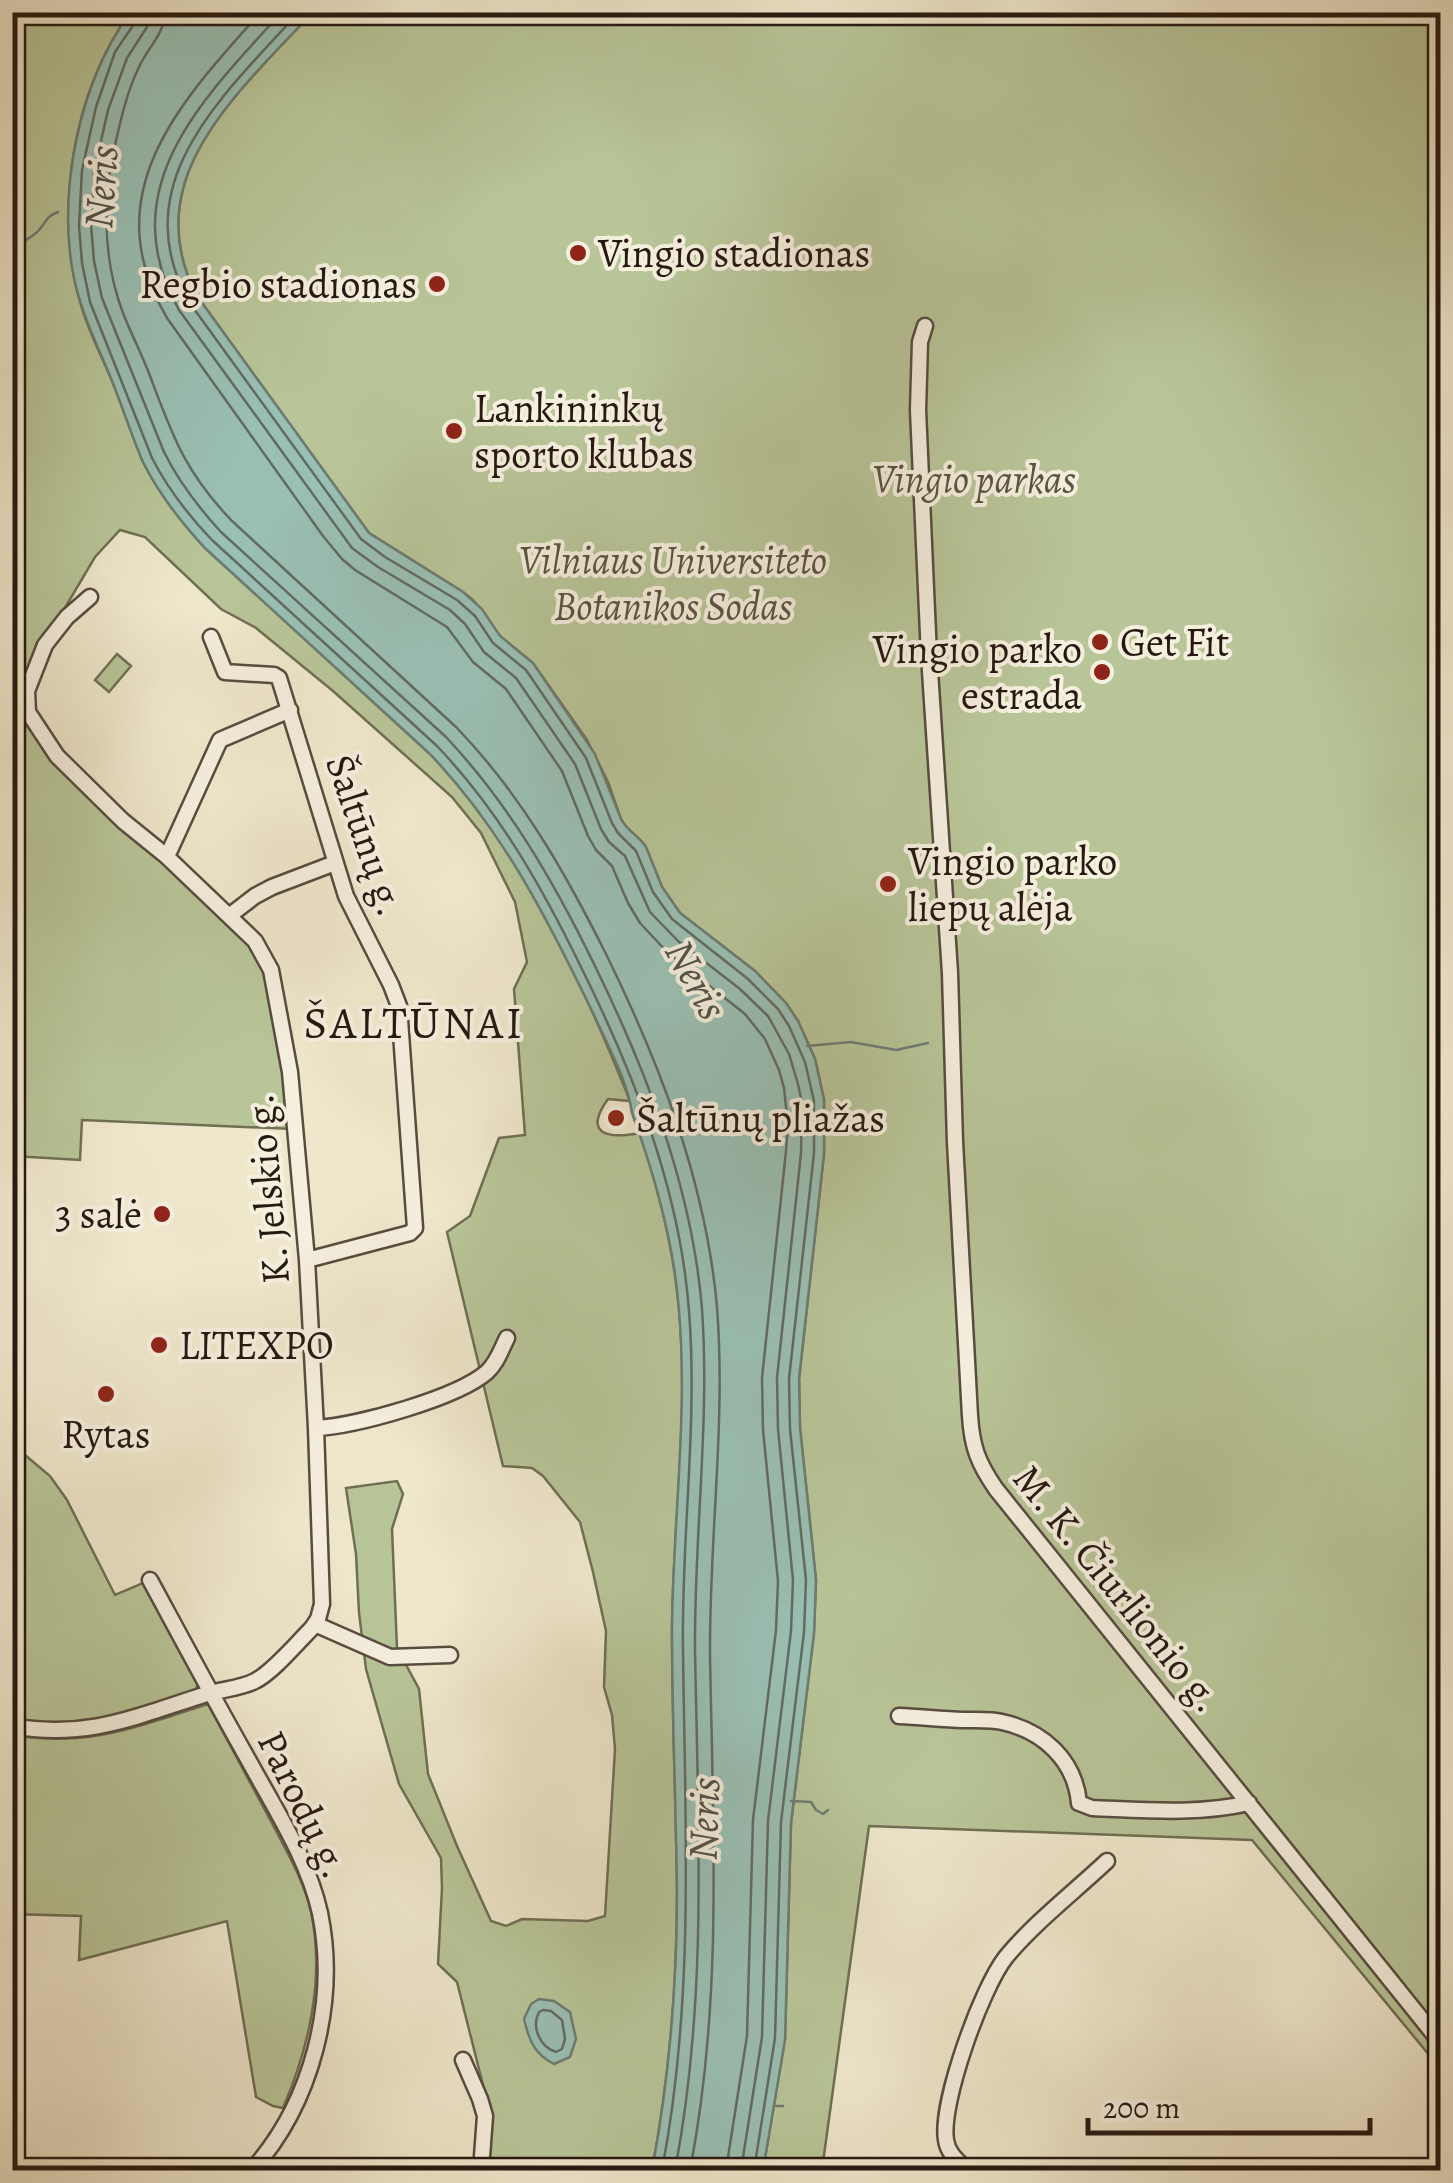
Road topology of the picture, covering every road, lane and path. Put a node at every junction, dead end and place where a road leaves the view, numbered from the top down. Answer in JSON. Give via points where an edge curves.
{"nodes":[{"id":1,"x":925,"y":326,"type":"dead end"},
{"id":2,"x":90,"y":597,"type":"dead end"},
{"id":3,"x":211,"y":637,"type":"dead end"},
{"id":4,"x":290,"y":710,"type":"junction"},
{"id":5,"x":165,"y":855,"type":"junction"},
{"id":6,"x":335,"y":863,"type":"junction"},
{"id":7,"x":229,"y":916,"type":"junction"},
{"id":8,"x":307,"y":1260,"type":"junction"},
{"id":9,"x":507,"y":1338,"type":"dead end"},
{"id":10,"x":316,"y":1428,"type":"junction"},
{"id":11,"x":150,"y":1580,"type":"dead end"},
{"id":12,"x":315,"y":1624,"type":"junction"},
{"id":13,"x":450,"y":1655,"type":"dead end"},
{"id":14,"x":211,"y":1693,"type":"junction"},
{"id":15,"x":899,"y":1716,"type":"dead end"},
{"id":16,"x":12,"y":1726,"type":"edge"},
{"id":17,"x":1249,"y":1804,"type":"junction"},
{"id":18,"x":1107,"y":1861,"type":"dead end"},
{"id":19,"x":1440,"y":2042,"type":"edge"},
{"id":20,"x":464,"y":2060,"type":"dead end"},
{"id":21,"x":252,"y":2170,"type":"edge"},
{"id":22,"x":481,"y":2170,"type":"edge"},
{"id":23,"x":967,"y":2170,"type":"edge"}],
"edges":[{"from":1,"to":17,"type":"street","name":"M. K. Čiurlionio g.","via":[[918,410],[975,1452],[980,1467]]},
{"from":2,"to":5,"type":"street","name":"K. Jelskio g.","via":[[46,644],[27,691],[28,712],[57,756]]},
{"from":3,"to":4,"type":"street","name":"Šaltūnų g.","via":[[226,672],[277,676]]},
{"from":4,"to":5,"type":"street","via":[[220,740]]},
{"from":4,"to":6,"type":"street","name":"Šaltūnų g."},
{"from":5,"to":7,"type":"street","name":"K. Jelskio g."},
{"from":6,"to":7,"type":"street","via":[[272,887]]},
{"from":6,"to":8,"type":"street","name":"Šaltūnų g.","via":[[399,1006],[416,1221],[410,1234]]},
{"from":7,"to":8,"type":"street","name":"K. Jelskio g.","via":[[255,941],[271,970],[290,1072]]},
{"from":8,"to":10,"type":"street","name":"K. Jelskio g."},
{"from":9,"to":10,"type":"street","via":[[495,1364],[462,1387],[370,1419]]},
{"from":10,"to":12,"type":"street","name":"K. Jelskio g.","via":[[322,1604]]},
{"from":11,"to":14,"type":"street","name":"Parodų g."},
{"from":12,"to":13,"type":"street","via":[[390,1656]]},
{"from":12,"to":14,"type":"street","via":[[255,1681]]},
{"from":14,"to":16,"type":"street","via":[[98,1728]]},
{"from":14,"to":21,"type":"street","name":"Parodų g.","via":[[300,1857],[324,1949],[320,2026],[309,2071],[281,2132]]},
{"from":15,"to":17,"type":"street","via":[[1018,1727],[1060,1752],[1079,1803],[1092,1808],[1182,1811]]},
{"from":17,"to":19,"type":"street","name":"M. K. Čiurlionio g."},
{"from":18,"to":23,"type":"street","via":[[1020,1942],[983,1996],[945,2134],[948,2149]]},
{"from":20,"to":22,"type":"street","via":[[485,2116]]}]}
